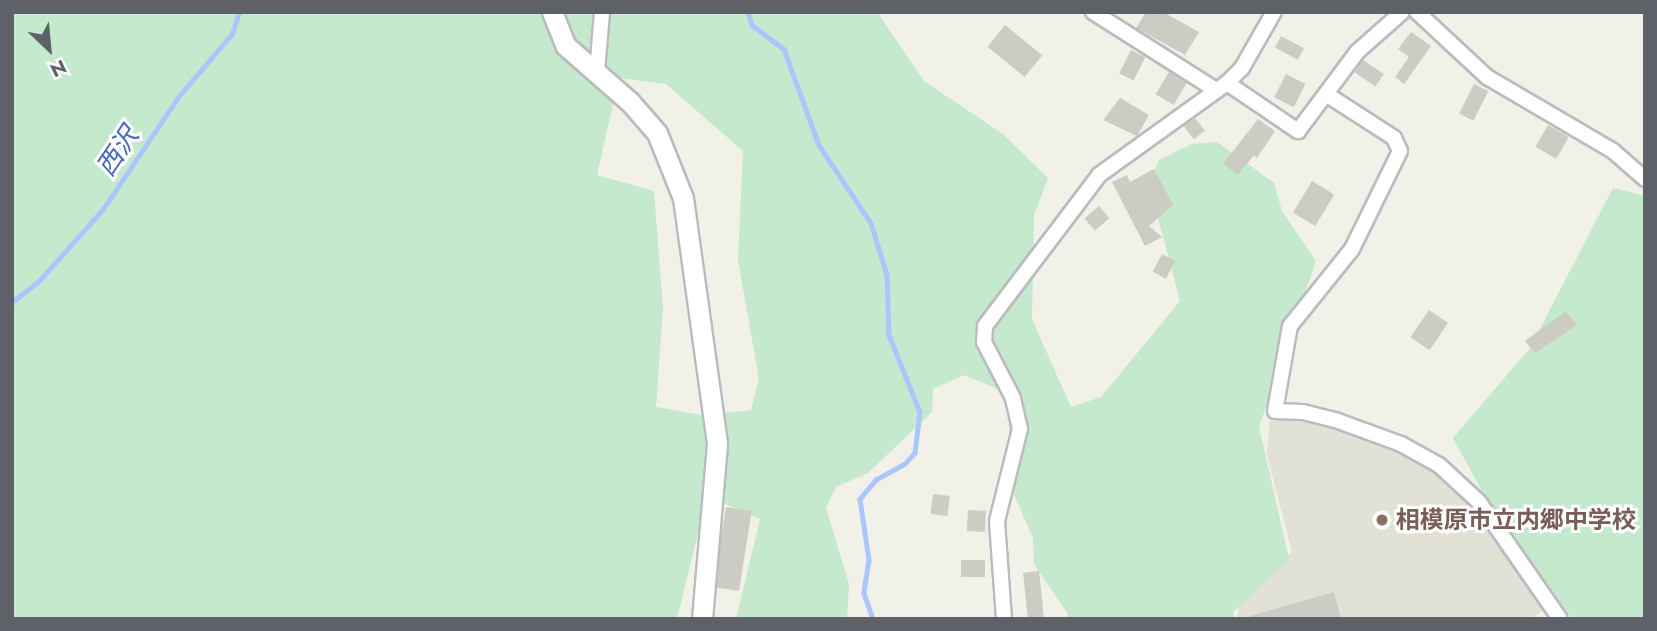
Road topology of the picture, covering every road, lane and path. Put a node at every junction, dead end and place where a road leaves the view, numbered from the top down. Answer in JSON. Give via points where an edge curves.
{"nodes":[{"id":1,"x":552,"y":12,"type":"edge"},
{"id":2,"x":602,"y":12,"type":"edge"},
{"id":3,"x":1093,"y":12,"type":"edge"},
{"id":4,"x":1274,"y":12,"type":"edge"},
{"id":5,"x":1402,"y":12,"type":"edge"},
{"id":6,"x":1416,"y":12,"type":"edge"},
{"id":7,"x":597,"y":72,"type":"junction"},
{"id":8,"x":1221,"y":86,"type":"junction"},
{"id":9,"x":1326,"y":94,"type":"junction"},
{"id":10,"x":1645,"y":179,"type":"edge"},
{"id":11,"x":702,"y":619,"type":"edge"},
{"id":12,"x":1003,"y":619,"type":"edge"},
{"id":13,"x":1560,"y":619,"type":"edge"}],
"edges":[{"from":1,"to":7,"type":"street","via":[[562,41]]},
{"from":2,"to":7,"type":"street"},
{"from":3,"to":8,"type":"street"},
{"from":4,"to":8,"type":"street","via":[[1242,68]]},
{"from":5,"to":9,"type":"street","via":[[1357,52]]},
{"from":6,"to":10,"type":"street","via":[[1487,77],[1613,151]]},
{"from":7,"to":11,"type":"street","via":[[657,133],[678,180],[687,216],[717,444]]},
{"from":8,"to":9,"type":"street","via":[[1298,131]]},
{"from":8,"to":12,"type":"street","via":[[1099,175],[985,327],[984,342],[1007,385],[1020,429],[996,522]]},
{"from":9,"to":13,"type":"street","via":[[1394,138],[1399,151],[1352,249],[1290,326],[1275,411],[1338,421],[1401,444],[1439,465],[1479,502]]}]}
